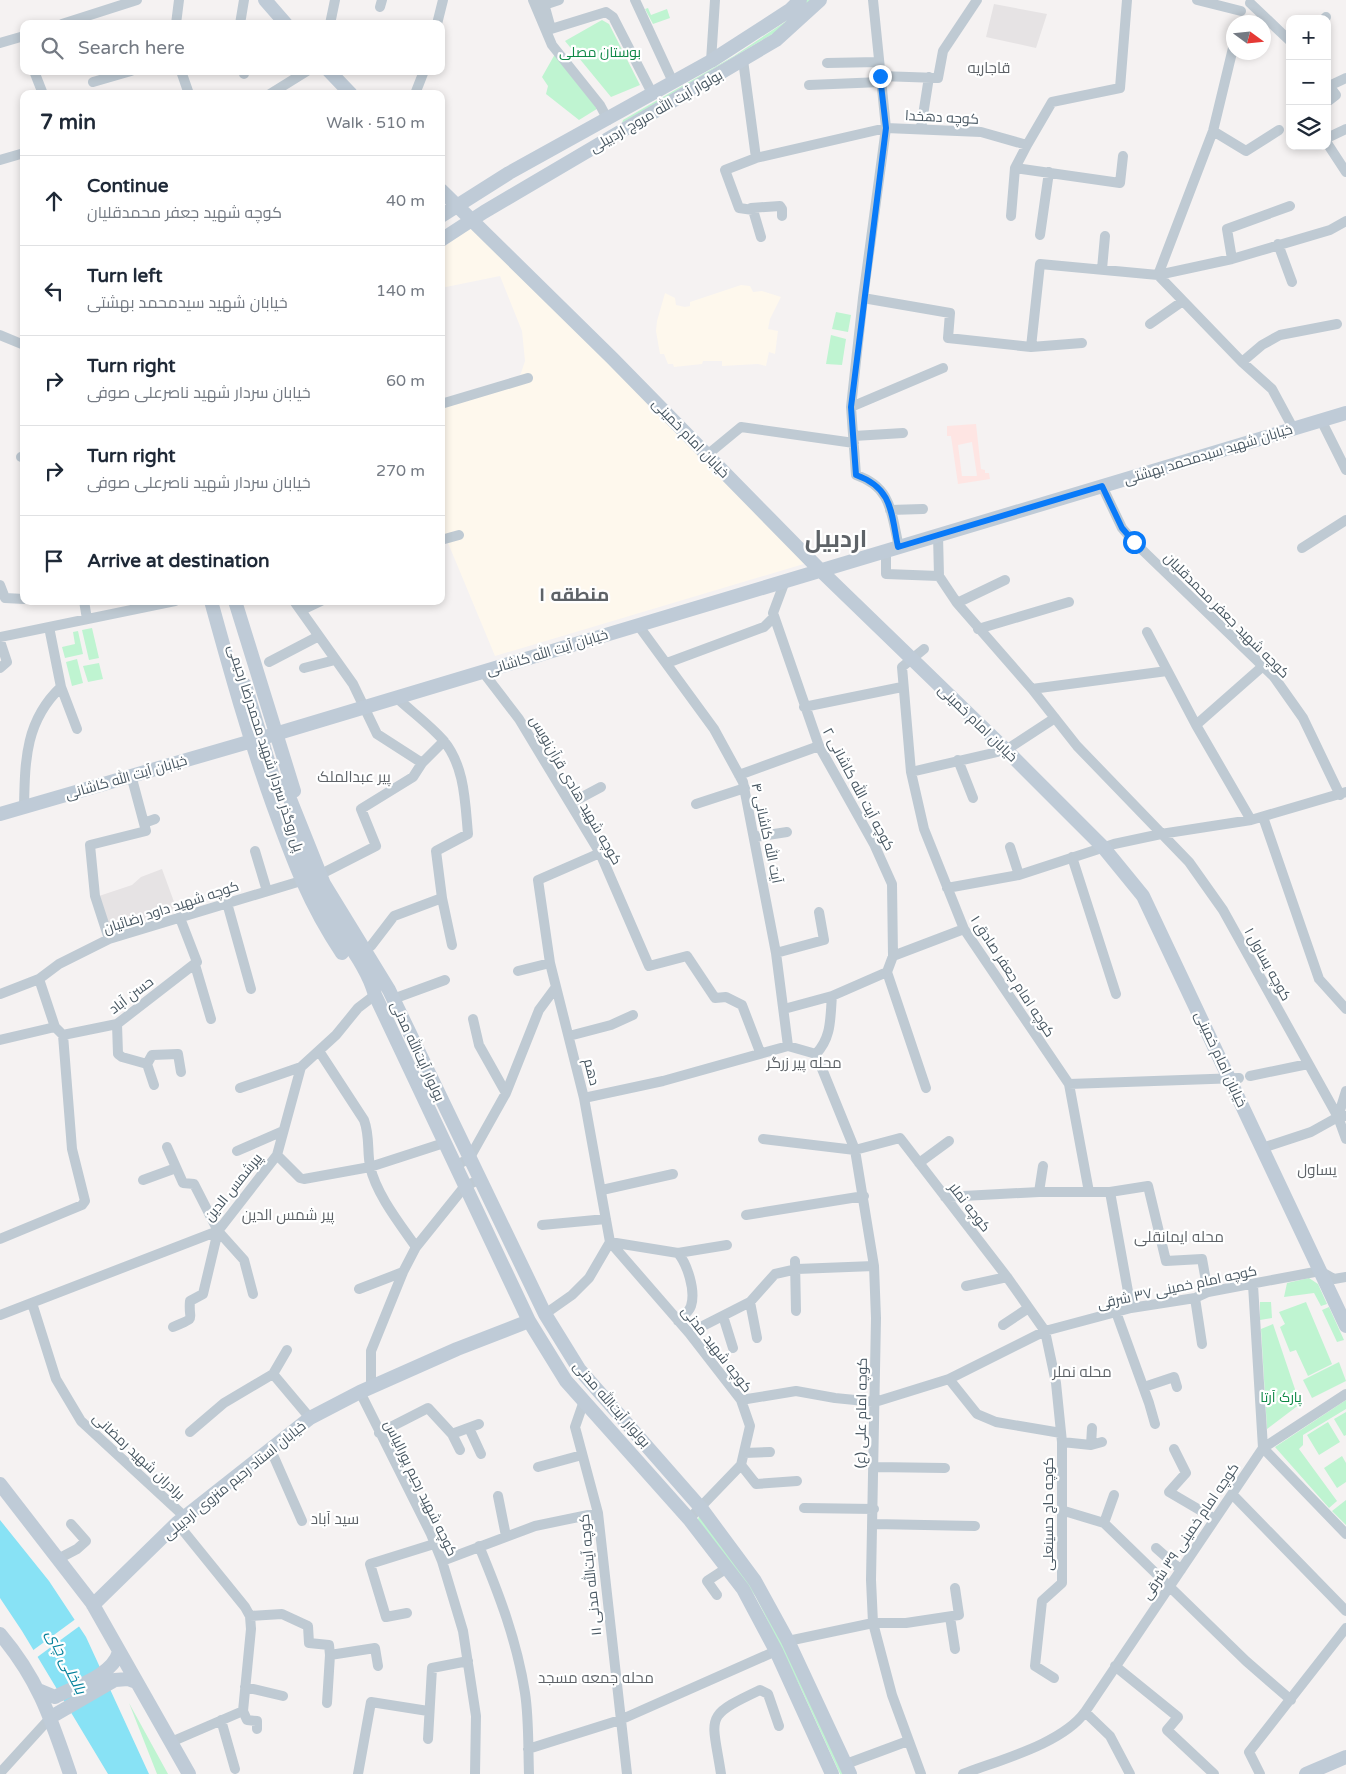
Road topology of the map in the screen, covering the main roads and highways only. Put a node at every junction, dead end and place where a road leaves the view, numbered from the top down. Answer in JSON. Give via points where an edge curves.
{"nodes":[{"id":1,"x":265,"y":0,"type":"edge"},
{"id":2,"x":800,"y":0,"type":"edge"},
{"id":3,"x":820,"y":0,"type":"edge"},
{"id":4,"x":282,"y":20,"type":"edge"},
{"id":5,"x":333,"y":75,"type":"edge"},
{"id":6,"x":346,"y":90,"type":"edge"},
{"id":7,"x":445,"y":194,"type":"edge"},
{"id":8,"x":456,"y":206,"type":"junction"},
{"id":9,"x":445,"y":213,"type":"edge"},
{"id":10,"x":471,"y":220,"type":"junction"},
{"id":11,"x":445,"y":237,"type":"edge"},
{"id":12,"x":1346,"y":413,"type":"edge"},
{"id":13,"x":820,"y":570,"type":"junction"},
{"id":14,"x":212,"y":605,"type":"edge"},
{"id":15,"x":220,"y":605,"type":"edge"},
{"id":16,"x":229,"y":605,"type":"edge"},
{"id":17,"x":236,"y":605,"type":"edge"},
{"id":18,"x":248,"y":684,"type":"junction"},
{"id":19,"x":264,"y":700,"type":"junction"},
{"id":20,"x":242,"y":706,"type":"junction"},
{"id":21,"x":277,"y":740,"type":"junction"},
{"id":22,"x":254,"y":747,"type":"junction"},
{"id":23,"x":279,"y":784,"type":"junction"},
{"id":24,"x":0,"y":814,"type":"edge"},
{"id":25,"x":369,"y":967,"type":"junction"},
{"id":26,"x":374,"y":994,"type":"junction"},
{"id":27,"x":391,"y":994,"type":"junction"},
{"id":28,"x":529,"y":1321,"type":"junction"},
{"id":29,"x":1346,"y":1326,"type":"edge"},
{"id":30,"x":0,"y":1484,"type":"edge"},
{"id":31,"x":93,"y":1605,"type":"junction"},
{"id":32,"x":0,"y":1634,"type":"edge"},
{"id":33,"x":119,"y":1652,"type":"junction"},
{"id":34,"x":111,"y":1675,"type":"junction"},
{"id":35,"x":136,"y":1682,"type":"junction"},
{"id":36,"x":38,"y":1690,"type":"junction"},
{"id":37,"x":56,"y":1708,"type":"junction"},
{"id":38,"x":1346,"y":1757,"type":"edge"},
{"id":39,"x":848,"y":1769,"type":"edge"},
{"id":40,"x":70,"y":1774,"type":"edge"},
{"id":41,"x":189,"y":1774,"type":"edge"},
{"id":42,"x":831,"y":1774,"type":"edge"},
{"id":43,"x":1306,"y":1774,"type":"edge"}],
"edges":[{"from":1,"to":4,"type":"main road"},
{"from":2,"to":8,"type":"main road","name":"بولوار آیت الله مروج اردبیلی","via":[[790,10],[711,61],[514,170]]},
{"from":3,"to":10,"type":"main road","name":"بولوار آیت الله مروج اردبیلی","via":[[776,40]]},
{"from":5,"to":6,"type":"main road"},
{"from":7,"to":8,"type":"main road"},
{"from":8,"to":9,"type":"main road","name":"بولوار آیت الله مروج اردبیلی"},
{"from":8,"to":10,"type":"main road","name":"خیابان امام خمینی"},
{"from":10,"to":11,"type":"main road","name":"بولوار آیت الله مروج اردبیلی"},
{"from":10,"to":13,"type":"main road","name":"خیابان امام خمینی","via":[[612,358],[713,450]]},
{"from":12,"to":13,"type":"main road","name":"خیابان شهید سیدمحمد بهشتی"},
{"from":13,"to":21,"type":"main road","name":"خیابان آیت الله کاشانی","via":[[363,708]]},
{"from":13,"to":29,"type":"main road","name":"خیابان امام خمینی","via":[[1109,845],[1143,896],[1234,1078]]},
{"from":14,"to":20,"type":"main road"},
{"from":15,"to":18,"type":"main road","name":"پل روگذر سردار شهید محمدرضا رحیمی"},
{"from":16,"to":18,"type":"main road","name":"پل روگذر سردار شهید محمدرضا رحیمی"},
{"from":17,"to":19,"type":"main road"},
{"from":18,"to":23,"type":"main road","name":"پل روگذر سردار شهید محمدرضا رحیمی","bridge":true},
{"from":19,"to":20,"type":"main road","via":[[256,711]]},
{"from":19,"to":21,"type":"main road"},
{"from":20,"to":22,"type":"main road"},
{"from":21,"to":22,"type":"main road","name":"خیابان آیت الله کاشانی"},
{"from":21,"to":23,"type":"main road"},
{"from":22,"to":23,"type":"main road"},
{"from":22,"to":24,"type":"main road","name":"خیابان آیت الله کاشانی"},
{"from":23,"to":25,"type":"main road","name":"پل روگذر سردار شهید محمدرضا رحیمی","via":[[314,888],[327,912]]},
{"from":23,"to":26,"type":"main road","via":[[301,881],[330,936]]},
{"from":23,"to":27,"type":"main road","via":[[350,915],[380,959]]},
{"from":25,"to":26,"type":"main road","name":"بولوار آیت‌الله مدنی"},
{"from":25,"to":27,"type":"main road","name":"بولوار آیت‌الله مدنی"},
{"from":26,"to":28,"type":"main road","name":"بولوار آیت‌الله مدنی"},
{"from":27,"to":39,"type":"main road","name":"بولوار آیت‌الله مدنی","via":[[545,1314],[579,1369],[701,1508],[755,1580],[788,1641]]},
{"from":28,"to":31,"type":"main road","name":"خیابان استاد رحیم منزوی اردبیلی","via":[[457,1348],[310,1418],[181,1520]]},
{"from":28,"to":42,"type":"main road","name":"بولوار آیت‌الله مدنی","via":[[566,1381],[689,1518],[748,1598],[776,1651]]},
{"from":30,"to":31,"type":"main road"},
{"from":31,"to":33,"type":"main road"},
{"from":32,"to":36,"type":"main road","via":[[20,1657]]},
{"from":33,"to":34,"type":"main road"},
{"from":33,"to":35,"type":"main road"},
{"from":34,"to":35,"type":"main road"},
{"from":34,"to":37,"type":"main road"},
{"from":35,"to":41,"type":"main road"},
{"from":36,"to":37,"type":"main road"},
{"from":36,"to":37,"type":"main road"},
{"from":37,"to":40,"type":"main road"},
{"from":38,"to":43,"type":"main road"}]}
